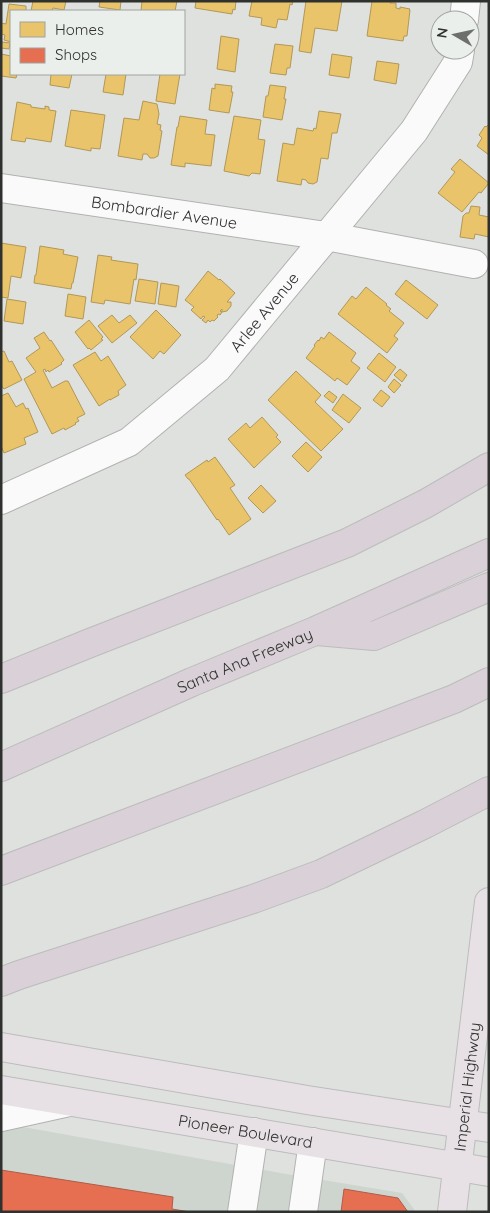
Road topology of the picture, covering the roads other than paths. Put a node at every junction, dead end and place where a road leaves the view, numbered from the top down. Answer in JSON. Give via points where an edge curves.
{"nodes":[{"id":1,"x":458,"y":60,"type":"edge"},
{"id":2,"x":1,"y":188,"type":"edge"},
{"id":3,"x":326,"y":236,"type":"junction"},
{"id":4,"x":474,"y":264,"type":"dead end"},
{"id":5,"x":489,"y":467,"type":"edge"},
{"id":6,"x":1,"y":500,"type":"edge"},
{"id":7,"x":488,"y":553,"type":"edge"},
{"id":8,"x":489,"y":587,"type":"edge"},
{"id":9,"x":315,"y":631,"type":"junction"},
{"id":10,"x":1,"y":680,"type":"edge"},
{"id":11,"x":489,"y":682,"type":"edge"},
{"id":12,"x":1,"y":767,"type":"edge"},
{"id":13,"x":489,"y":791,"type":"edge"},
{"id":14,"x":1,"y":871,"type":"edge"},
{"id":15,"x":489,"y":902,"type":"edge"},
{"id":16,"x":1,"y":982,"type":"edge"},
{"id":17,"x":1,"y":1047,"type":"edge"},
{"id":18,"x":1,"y":1090,"type":"edge"},
{"id":19,"x":68,"y":1102,"type":"junction"},
{"id":20,"x":1,"y":1117,"type":"edge"},
{"id":21,"x":462,"y":1124,"type":"junction"},
{"id":22,"x":489,"y":1128,"type":"edge"},
{"id":23,"x":254,"y":1132,"type":"junction"},
{"id":24,"x":313,"y":1142,"type":"junction"},
{"id":25,"x":456,"y":1167,"type":"junction"},
{"id":26,"x":489,"y":1172,"type":"edge"},
{"id":27,"x":242,"y":1212,"type":"edge"},
{"id":28,"x":303,"y":1212,"type":"edge"},
{"id":29,"x":452,"y":1212,"type":"edge"}],
"edges":[{"from":1,"to":3,"type":"street","name":"Arlee Avenue","via":[[414,131]]},
{"from":2,"to":3,"type":"street","name":"Bombardier Avenue"},
{"from":3,"to":4,"type":"street","name":"Bombardier Avenue"},
{"from":3,"to":6,"type":"street","name":"Arlee Avenue","via":[[217,369],[129,442]]},
{"from":5,"to":10,"type":"highway","via":[[347,543]]},
{"from":7,"to":9,"type":"highway","name":"Santa Ana Freeway"},
{"from":8,"to":9,"type":"highway","via":[[374,636]]},
{"from":9,"to":12,"type":"highway","name":"Santa Ana Freeway"},
{"from":11,"to":14,"type":"highway","via":[[454,699]]},
{"from":13,"to":16,"type":"highway","via":[[321,874]]},
{"from":15,"to":21,"type":"main road","name":"Imperial Highway"},
{"from":17,"to":21,"type":"main road"},
{"from":18,"to":19,"type":"main road","name":"Pioneer Boulevard"},
{"from":19,"to":20,"type":"street"},
{"from":19,"to":23,"type":"main road","name":"Pioneer Boulevard"},
{"from":21,"to":22,"type":"main road"},
{"from":21,"to":25,"type":"main road","name":"Imperial Highway"},
{"from":23,"to":24,"type":"main road","name":"Pioneer Boulevard"},
{"from":23,"to":27,"type":"street"},
{"from":24,"to":25,"type":"main road","name":"Pioneer Boulevard"},
{"from":24,"to":28,"type":"street"},
{"from":25,"to":26,"type":"main road","name":"Pioneer Boulevard"},
{"from":25,"to":29,"type":"main road","name":"Imperial Highway"}]}
